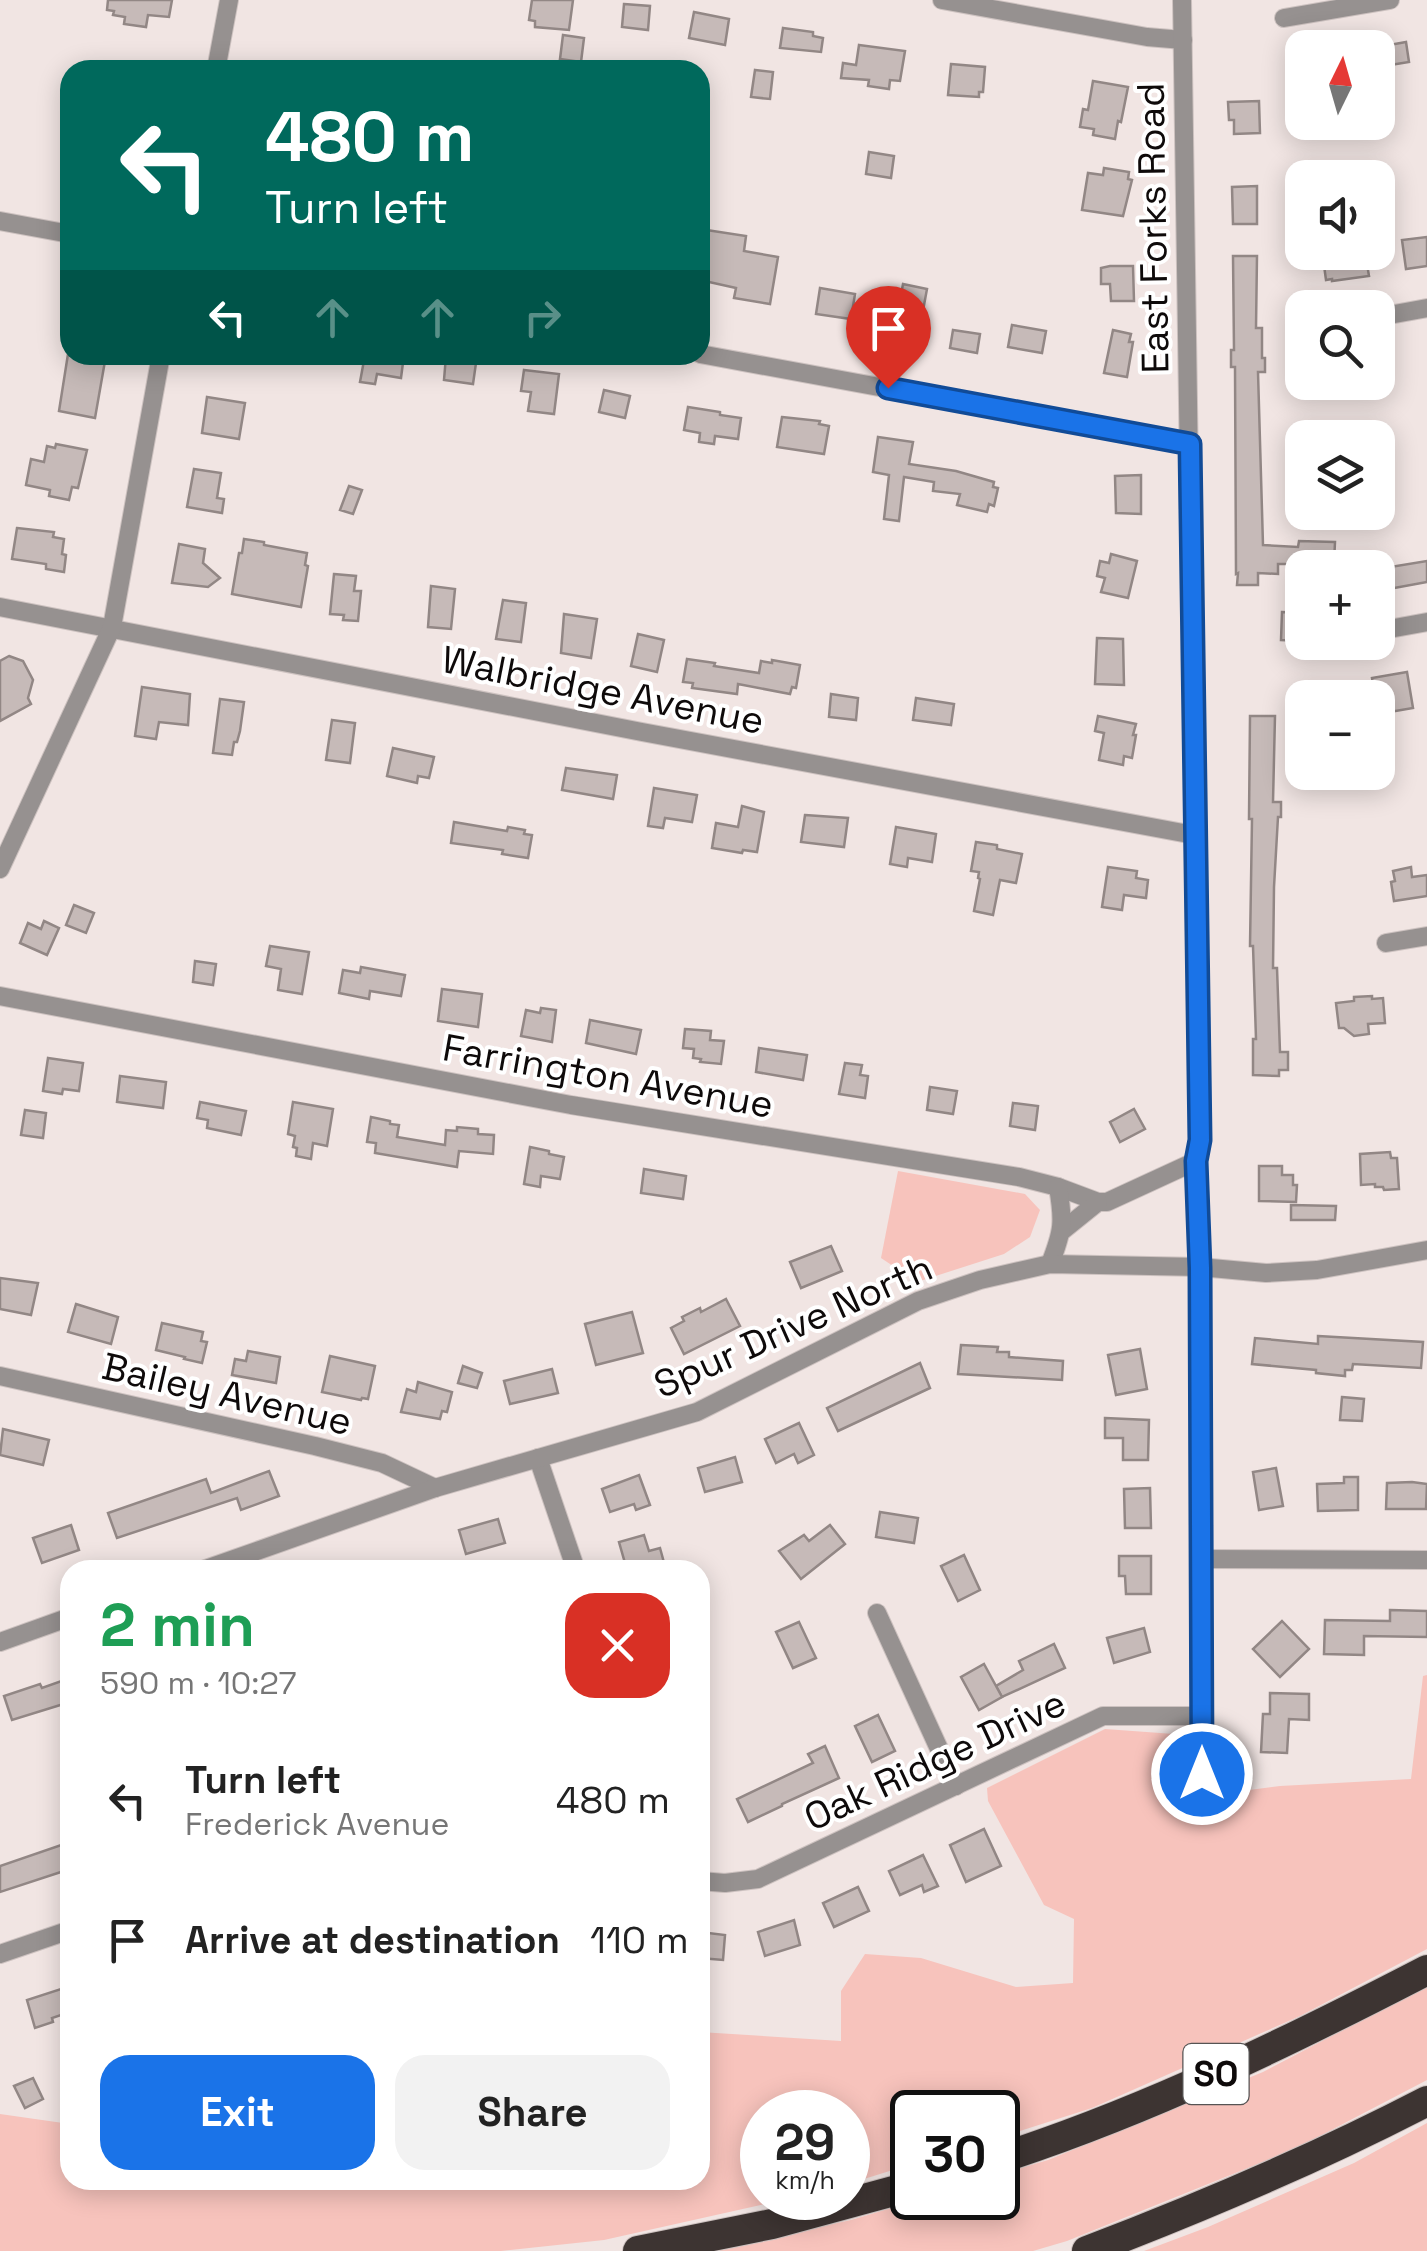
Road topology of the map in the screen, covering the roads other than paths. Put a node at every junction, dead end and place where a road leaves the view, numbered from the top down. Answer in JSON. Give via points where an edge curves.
{"nodes":[{"id":1,"x":230,"y":0,"type":"edge"},
{"id":2,"x":942,"y":0,"type":"edge"},
{"id":3,"x":1182,"y":0,"type":"edge"},
{"id":4,"x":1390,"y":0,"type":"edge"},
{"id":5,"x":1284,"y":18,"type":"dead end"},
{"id":6,"x":1183,"y":40,"type":"junction"},
{"id":7,"x":218,"y":60,"type":"edge"},
{"id":8,"x":0,"y":221,"type":"edge"},
{"id":9,"x":60,"y":232,"type":"edge"},
{"id":10,"x":1427,"y":308,"type":"edge"},
{"id":11,"x":1395,"y":314,"type":"edge"},
{"id":12,"x":710,"y":356,"type":"edge"},
{"id":13,"x":159,"y":365,"type":"edge"},
{"id":14,"x":1190,"y":444,"type":"junction"},
{"id":15,"x":0,"y":606,"type":"edge"},
{"id":16,"x":1427,"y":622,"type":"edge"},
{"id":17,"x":112,"y":627,"type":"junction"},
{"id":18,"x":1395,"y":627,"type":"edge"},
{"id":19,"x":1194,"y":835,"type":"junction"},
{"id":20,"x":0,"y":869,"type":"edge"},
{"id":21,"x":1427,"y":936,"type":"edge"},
{"id":22,"x":1386,"y":943,"type":"dead end"},
{"id":23,"x":0,"y":996,"type":"edge"},
{"id":24,"x":1196,"y":1161,"type":"junction"},
{"id":25,"x":1058,"y":1187,"type":"junction"},
{"id":26,"x":1098,"y":1202,"type":"junction"},
{"id":27,"x":1062,"y":1230,"type":"junction"},
{"id":28,"x":1427,"y":1250,"type":"edge"},
{"id":29,"x":1050,"y":1264,"type":"junction"},
{"id":30,"x":1200,"y":1268,"type":"junction"},
{"id":31,"x":0,"y":1376,"type":"edge"},
{"id":32,"x":538,"y":1458,"type":"junction"},
{"id":33,"x":435,"y":1488,"type":"junction"},
{"id":34,"x":1202,"y":1559,"type":"junction"},
{"id":35,"x":230,"y":1560,"type":"edge"},
{"id":36,"x":573,"y":1560,"type":"edge"},
{"id":37,"x":1427,"y":1560,"type":"edge"},
{"id":38,"x":877,"y":1613,"type":"dead end"},
{"id":39,"x":60,"y":1621,"type":"edge"},
{"id":40,"x":0,"y":1642,"type":"edge"},
{"id":41,"x":1202,"y":1716,"type":"junction"},
{"id":42,"x":1202,"y":1774,"type":"dead end"},
{"id":43,"x":956,"y":1786,"type":"junction"},
{"id":44,"x":710,"y":1882,"type":"edge"},
{"id":45,"x":60,"y":1933,"type":"edge"},
{"id":46,"x":0,"y":1954,"type":"edge"},
{"id":47,"x":1427,"y":1970,"type":"edge"},
{"id":48,"x":1427,"y":2101,"type":"edge"},
{"id":49,"x":1020,"y":2152,"type":"edge"},
{"id":50,"x":890,"y":2192,"type":"edge"},
{"id":51,"x":638,"y":2251,"type":"edge"},
{"id":52,"x":1087,"y":2251,"type":"edge"}],
"edges":[{"from":1,"to":7,"type":"street"},
{"from":2,"to":6,"type":"street"},
{"from":3,"to":6,"type":"street","name":"East Forks Road"},
{"from":4,"to":5,"type":"street"},
{"from":6,"to":14,"type":"street","name":"East Forks Road"},
{"from":8,"to":9,"type":"street"},
{"from":10,"to":11,"type":"street"},
{"from":12,"to":14,"type":"street"},
{"from":13,"to":17,"type":"street"},
{"from":14,"to":19,"type":"street","name":"East Forks Road"},
{"from":15,"to":17,"type":"street","name":"Walbridge Avenue"},
{"from":16,"to":18,"type":"street"},
{"from":17,"to":19,"type":"street","name":"Walbridge Avenue"},
{"from":17,"to":20,"type":"street"},
{"from":19,"to":24,"type":"street","name":"East Forks Road"},
{"from":21,"to":22,"type":"street"},
{"from":23,"to":25,"type":"street","name":"Farrington Avenue","via":[[570,1105]]},
{"from":24,"to":26,"type":"street"},
{"from":24,"to":30,"type":"street","name":"East Forks Road"},
{"from":25,"to":26,"type":"street","name":"Farrington Avenue"},
{"from":25,"to":27,"type":"street"},
{"from":26,"to":27,"type":"street"},
{"from":27,"to":29,"type":"street"},
{"from":28,"to":30,"type":"street","name":"Spur Drive North","via":[[1317,1270]]},
{"from":29,"to":30,"type":"street","name":"Spur Drive North"},
{"from":29,"to":32,"type":"street","name":"Spur Drive North","via":[[918,1301],[697,1412]]},
{"from":30,"to":34,"type":"street","name":"East Forks Road"},
{"from":31,"to":33,"type":"street","name":"Bailey Avenue","via":[[382,1463]]},
{"from":32,"to":33,"type":"street","name":"Spur Drive North"},
{"from":32,"to":36,"type":"street"},
{"from":33,"to":35,"type":"street","name":"Spur Drive North"},
{"from":34,"to":37,"type":"street"},
{"from":34,"to":41,"type":"street","name":"East Forks Road"},
{"from":38,"to":43,"type":"street"},
{"from":39,"to":40,"type":"street"},
{"from":41,"to":42,"type":"street","name":"East Forks Road"},
{"from":41,"to":43,"type":"street","name":"Oak Ridge Drive","via":[[1103,1716]]},
{"from":43,"to":44,"type":"street","name":"Oak Ridge Drive","via":[[758,1879]]},
{"from":45,"to":46,"type":"street"},
{"from":47,"to":49,"type":"highway","number":"SO","via":[[1170,2095]]},
{"from":48,"to":52,"type":"highway","via":[[1203,2207]]},
{"from":50,"to":51,"type":"highway"}]}
